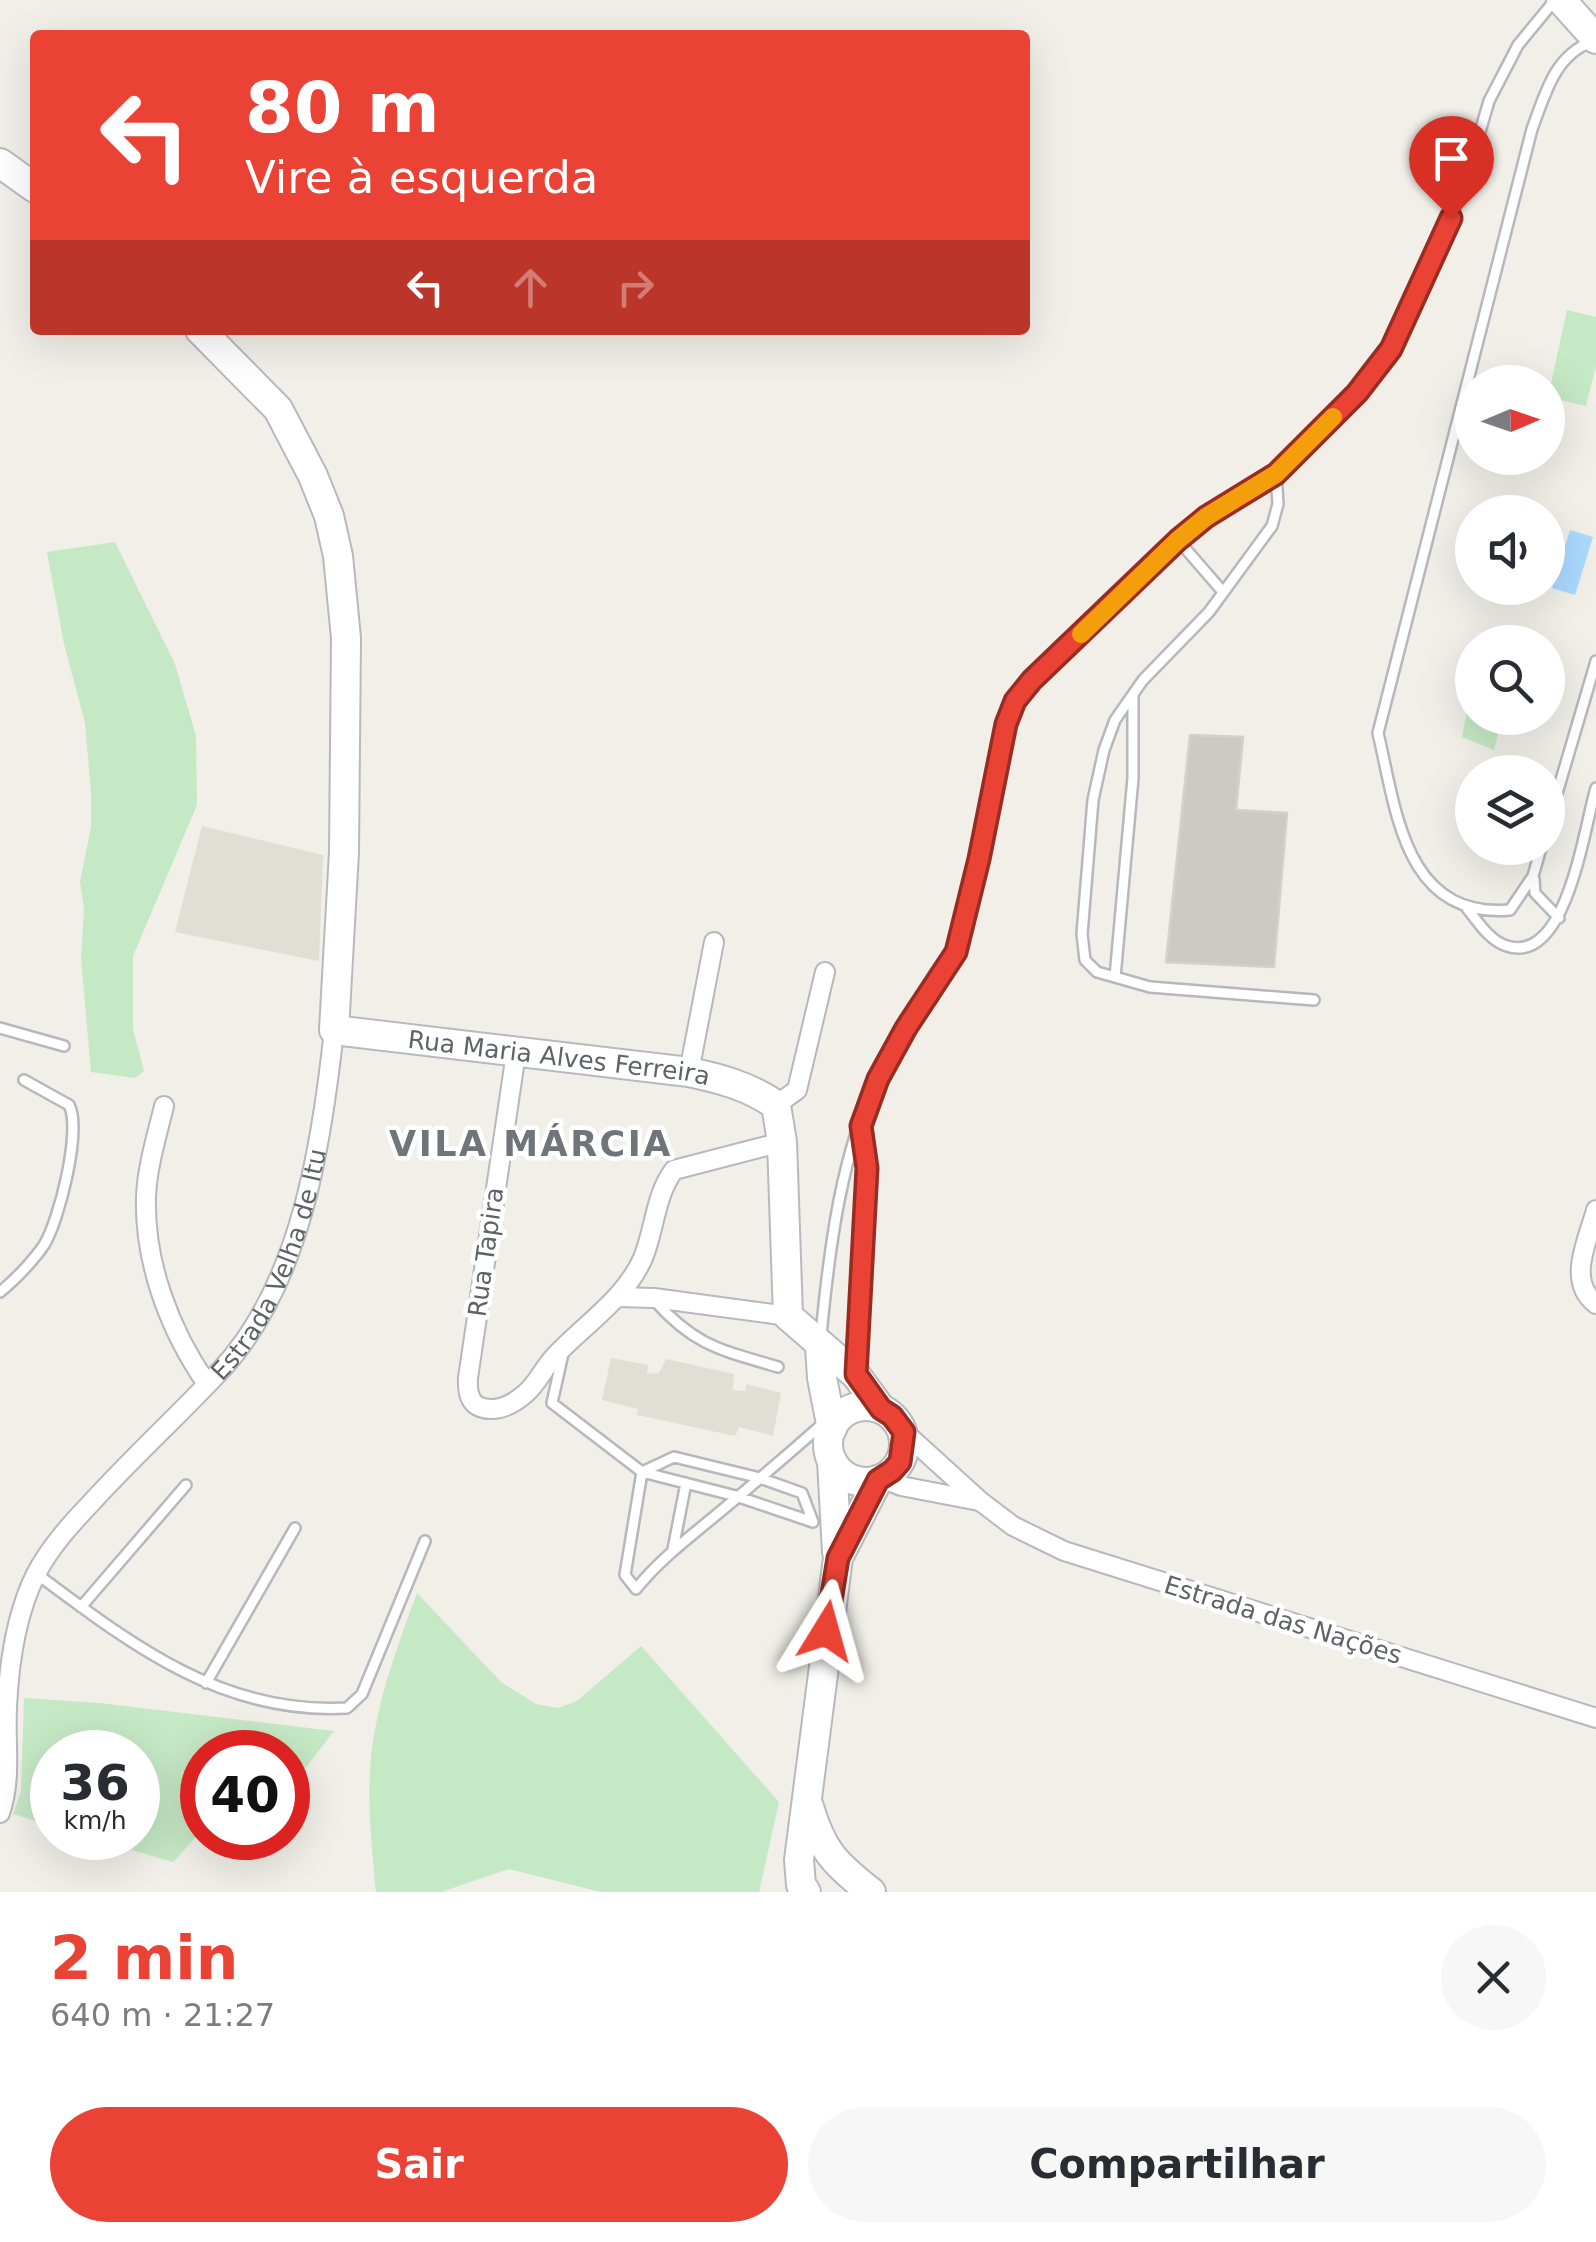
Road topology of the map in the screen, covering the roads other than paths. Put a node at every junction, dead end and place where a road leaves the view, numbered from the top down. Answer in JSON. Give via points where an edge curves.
{"nodes":[{"id":1,"x":1558,"y":0,"type":"edge"},
{"id":2,"x":1596,"y":39,"type":"edge"},
{"id":3,"x":0,"y":164,"type":"edge"},
{"id":4,"x":30,"y":185,"type":"edge"},
{"id":5,"x":205,"y":335,"type":"edge"},
{"id":6,"x":1276,"y":474,"type":"junction"},
{"id":7,"x":1178,"y":540,"type":"junction"},
{"id":8,"x":1224,"y":592,"type":"junction"},
{"id":9,"x":1596,"y":661,"type":"edge"},
{"id":10,"x":1132,"y":695,"type":"junction"},
{"id":11,"x":1565,"y":766,"type":"edge"},
{"id":12,"x":1596,"y":788,"type":"edge"},
{"id":13,"x":1537,"y":865,"type":"edge"},
{"id":14,"x":1534,"y":876,"type":"junction"},
{"id":15,"x":1465,"y":906,"type":"junction"},
{"id":16,"x":1559,"y":918,"type":"junction"},
{"id":17,"x":714,"y":942,"type":"dead end"},
{"id":18,"x":824,"y":972,"type":"dead end"},
{"id":19,"x":1115,"y":977,"type":"junction"},
{"id":20,"x":1314,"y":1000,"type":"dead end"},
{"id":21,"x":0,"y":1028,"type":"edge"},
{"id":22,"x":334,"y":1030,"type":"junction"},
{"id":23,"x":64,"y":1046,"type":"dead end"},
{"id":24,"x":516,"y":1053,"type":"junction"},
{"id":25,"x":689,"y":1072,"type":"junction"},
{"id":26,"x":24,"y":1080,"type":"dead end"},
{"id":27,"x":776,"y":1105,"type":"junction"},
{"id":28,"x":164,"y":1106,"type":"dead end"},
{"id":29,"x":861,"y":1126,"type":"junction"},
{"id":30,"x":782,"y":1142,"type":"junction"},
{"id":31,"x":1596,"y":1210,"type":"edge"},
{"id":32,"x":0,"y":1292,"type":"edge"},
{"id":33,"x":617,"y":1297,"type":"junction"},
{"id":34,"x":654,"y":1298,"type":"junction"},
{"id":35,"x":1596,"y":1304,"type":"edge"},
{"id":36,"x":788,"y":1316,"type":"junction"},
{"id":37,"x":565,"y":1346,"type":"junction"},
{"id":38,"x":820,"y":1346,"type":"junction"},
{"id":39,"x":778,"y":1366,"type":"dead end"},
{"id":40,"x":856,"y":1374,"type":"junction"},
{"id":41,"x":207,"y":1384,"type":"junction"},
{"id":42,"x":881,"y":1409,"type":"junction"},
{"id":43,"x":831,"y":1423,"type":"junction"},
{"id":44,"x":904,"y":1432,"type":"junction"},
{"id":45,"x":832,"y":1460,"type":"junction"},
{"id":46,"x":642,"y":1472,"type":"junction"},
{"id":47,"x":760,"y":1478,"type":"junction"},
{"id":48,"x":880,"y":1479,"type":"junction"},
{"id":49,"x":686,"y":1484,"type":"junction"},
{"id":50,"x":186,"y":1485,"type":"dead end"},
{"id":51,"x":738,"y":1497,"type":"junction"},
{"id":52,"x":980,"y":1502,"type":"junction"},
{"id":53,"x":296,"y":1528,"type":"dead end"},
{"id":54,"x":426,"y":1542,"type":"dead end"},
{"id":55,"x":673,"y":1552,"type":"junction"},
{"id":56,"x":838,"y":1558,"type":"junction"},
{"id":57,"x":36,"y":1573,"type":"junction"},
{"id":58,"x":81,"y":1606,"type":"junction"},
{"id":59,"x":206,"y":1683,"type":"junction"},
{"id":60,"x":1596,"y":1718,"type":"edge"},
{"id":61,"x":807,"y":1800,"type":"junction"},
{"id":62,"x":0,"y":1813,"type":"edge"},
{"id":63,"x":806,"y":1892,"type":"edge"},
{"id":64,"x":871,"y":1892,"type":"edge"}],
"edges":[{"from":1,"to":2,"type":"street"},
{"from":1,"to":6,"type":"lane","via":[[1518,45],[1490,100],[1463,190],[1391,349]]},
{"from":2,"to":15,"type":"lane","via":[[1563,61],[1532,129],[1378,733],[1393,813],[1407,848],[1439,891]]},
{"from":3,"to":4,"type":"street"},
{"from":5,"to":22,"type":"street","name":"Estrada Velha de Itu","via":[[278,409],[313,476],[338,556],[346,638]]},
{"from":6,"to":7,"type":"lane"},
{"from":6,"to":8,"type":"lane","via":[[1272,526]]},
{"from":7,"to":8,"type":"lane"},
{"from":7,"to":29,"type":"lane","via":[[1015,701],[956,952],[878,1079]]},
{"from":8,"to":10,"type":"lane"},
{"from":9,"to":11,"type":"lane"},
{"from":10,"to":19,"type":"lane","via":[[1133,778]]},
{"from":10,"to":19,"type":"lane","via":[[1115,720],[1093,800],[1082,934],[1085,960]]},
{"from":12,"to":16,"type":"lane"},
{"from":13,"to":14,"type":"lane"},
{"from":14,"to":15,"type":"lane","via":[[1510,910]]},
{"from":14,"to":16,"type":"lane","via":[[1535,893]]},
{"from":15,"to":16,"type":"lane","via":[[1506,946],[1536,944]]},
{"from":17,"to":25,"type":"street"},
{"from":18,"to":27,"type":"street","via":[[797,1090]]},
{"from":19,"to":20,"type":"lane","via":[[1150,987]]},
{"from":21,"to":23,"type":"lane"},
{"from":22,"to":24,"type":"street","name":"Rua Maria Alves Ferreira"},
{"from":22,"to":41,"type":"street","name":"Estrada Velha de Itu","via":[[321,1132],[293,1237],[257,1321]]},
{"from":24,"to":25,"type":"street","name":"Rua Maria Alves Ferreira"},
{"from":24,"to":37,"type":"street","name":"Rua Tapira","via":[[467,1392],[471,1402],[508,1406]]},
{"from":25,"to":27,"type":"street","name":"Rua Maria Alves Ferreira","via":[[729,1080]]},
{"from":26,"to":32,"type":"lane","via":[[69,1105],[66,1184],[45,1244]]},
{"from":27,"to":30,"type":"street"},
{"from":28,"to":41,"type":"street","via":[[146,1195],[149,1247],[184,1352]]},
{"from":29,"to":38,"type":"lane","via":[[836,1211]]},
{"from":29,"to":40,"type":"lane","via":[[867,1168]]},
{"from":30,"to":33,"type":"street","via":[[674,1170],[642,1259]]},
{"from":30,"to":36,"type":"street"},
{"from":31,"to":35,"type":"street","via":[[1579,1276]]},
{"from":33,"to":34,"type":"street"},
{"from":33,"to":37,"type":"street"},
{"from":34,"to":36,"type":"street"},
{"from":34,"to":39,"type":"lane","via":[[704,1345]]},
{"from":36,"to":38,"type":"street"},
{"from":37,"to":46,"type":"lane","via":[[552,1404]]},
{"from":38,"to":40,"type":"street"},
{"from":38,"to":43,"type":"street"},
{"from":40,"to":42,"type":"street"},
{"from":41,"to":57,"type":"street","name":"Estrada Velha de Itu","via":[[60,1536]]},
{"from":42,"to":43,"type":"street","via":[[858,1407]]},
{"from":42,"to":44,"type":"street"},
{"from":43,"to":45,"type":"street"},
{"from":43,"to":47,"type":"lane"},
{"from":44,"to":48,"type":"street","via":[[900,1462]]},
{"from":44,"to":52,"type":"street","name":"Estrada das Nações"},
{"from":45,"to":48,"type":"street","via":[[857,1481]]},
{"from":45,"to":56,"type":"street"},
{"from":46,"to":47,"type":"lane","via":[[674,1457]]},
{"from":46,"to":49,"type":"lane"},
{"from":46,"to":55,"type":"lane","via":[[625,1575],[636,1589]]},
{"from":47,"to":51,"type":"lane"},
{"from":47,"to":51,"type":"lane","via":[[802,1493],[813,1522]]},
{"from":48,"to":52,"type":"street","name":"Estrada das Nações"},
{"from":48,"to":56,"type":"street"},
{"from":49,"to":51,"type":"lane"},
{"from":49,"to":55,"type":"lane"},
{"from":50,"to":58,"type":"lane"},
{"from":51,"to":55,"type":"lane"},
{"from":52,"to":60,"type":"street","name":"Estrada das Nações","via":[[1064,1551]]},
{"from":53,"to":59,"type":"lane"},
{"from":54,"to":59,"type":"lane","via":[[362,1694],[348,1708],[253,1701]]},
{"from":56,"to":61,"type":"street"},
{"from":57,"to":58,"type":"lane"},
{"from":57,"to":62,"type":"street","name":"Estrada Velha de Itu","via":[[14,1646],[9,1771]]},
{"from":58,"to":59,"type":"lane"},
{"from":61,"to":63,"type":"street","via":[[799,1860]]},
{"from":61,"to":64,"type":"street","via":[[827,1853]]}]}
